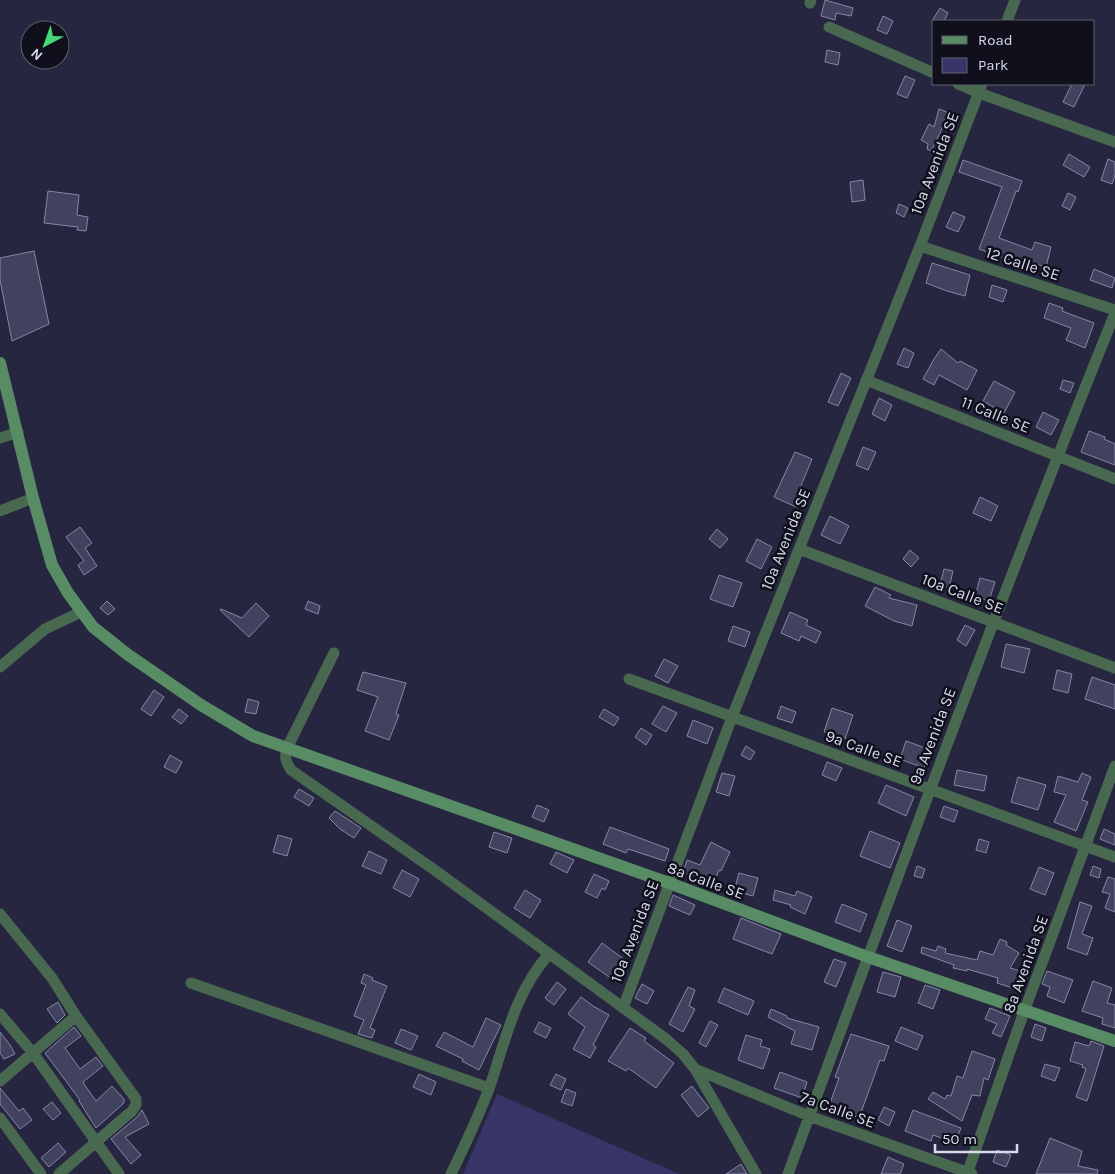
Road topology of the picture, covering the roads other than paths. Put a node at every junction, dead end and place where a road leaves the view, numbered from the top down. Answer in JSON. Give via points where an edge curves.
{"nodes":[{"id":1,"x":1015,"y":0,"type":"edge"},
{"id":2,"x":1007,"y":20,"type":"edge"},
{"id":3,"x":829,"y":27,"type":"dead end"},
{"id":4,"x":932,"y":72,"type":"edge"},
{"id":5,"x":964,"y":85,"type":"edge"},
{"id":6,"x":980,"y":88,"type":"edge"},
{"id":7,"x":1115,"y":142,"type":"edge"},
{"id":8,"x":920,"y":246,"type":"junction"},
{"id":9,"x":1115,"y":311,"type":"edge"},
{"id":10,"x":0,"y":364,"type":"edge"},
{"id":11,"x":866,"y":380,"type":"junction"},
{"id":12,"x":18,"y":432,"type":"junction"},
{"id":13,"x":0,"y":438,"type":"edge"},
{"id":14,"x":1057,"y":456,"type":"junction"},
{"id":15,"x":1115,"y":480,"type":"edge"},
{"id":16,"x":33,"y":498,"type":"junction"},
{"id":17,"x":0,"y":511,"type":"edge"},
{"id":18,"x":799,"y":549,"type":"junction"},
{"id":19,"x":81,"y":612,"type":"junction"},
{"id":20,"x":993,"y":622,"type":"junction"},
{"id":21,"x":334,"y":653,"type":"dead end"},
{"id":22,"x":0,"y":667,"type":"edge"},
{"id":23,"x":1115,"y":668,"type":"edge"},
{"id":24,"x":629,"y":679,"type":"dead end"},
{"id":25,"x":732,"y":717,"type":"junction"},
{"id":26,"x":287,"y":748,"type":"junction"},
{"id":27,"x":1115,"y":766,"type":"edge"},
{"id":28,"x":929,"y":789,"type":"junction"},
{"id":29,"x":1085,"y":846,"type":"junction"},
{"id":30,"x":1115,"y":857,"type":"edge"},
{"id":31,"x":669,"y":884,"type":"junction"},
{"id":32,"x":0,"y":914,"type":"edge"},
{"id":33,"x":549,"y":954,"type":"junction"},
{"id":34,"x":868,"y":957,"type":"junction"},
{"id":35,"x":191,"y":983,"type":"dead end"},
{"id":36,"x":623,"y":1008,"type":"junction"},
{"id":37,"x":1025,"y":1009,"type":"junction"},
{"id":38,"x":0,"y":1014,"type":"edge"},
{"id":39,"x":76,"y":1016,"type":"junction"},
{"id":40,"x":1115,"y":1041,"type":"edge"},
{"id":41,"x":33,"y":1053,"type":"junction"},
{"id":42,"x":695,"y":1069,"type":"junction"},
{"id":43,"x":0,"y":1081,"type":"edge"},
{"id":44,"x":489,"y":1088,"type":"junction"},
{"id":45,"x":810,"y":1116,"type":"junction"},
{"id":46,"x":0,"y":1118,"type":"edge"},
{"id":47,"x":96,"y":1142,"type":"junction"},
{"id":48,"x":41,"y":1174,"type":"edge"},
{"id":49,"x":59,"y":1174,"type":"edge"},
{"id":50,"x":119,"y":1174,"type":"edge"},
{"id":51,"x":451,"y":1174,"type":"edge"},
{"id":52,"x":756,"y":1174,"type":"edge"},
{"id":53,"x":788,"y":1174,"type":"edge"},
{"id":54,"x":969,"y":1174,"type":"edge"}],
"edges":[{"from":1,"to":2,"type":"street"},
{"from":3,"to":4,"type":"street"},
{"from":5,"to":6,"type":"street"},
{"from":6,"to":7,"type":"street"},
{"from":6,"to":8,"type":"street","name":"10a Avenida SE"},
{"from":8,"to":9,"type":"street","name":"12 Calle SE"},
{"from":8,"to":11,"type":"street","name":"10a Avenida SE"},
{"from":9,"to":14,"type":"street","name":"9a Avenida SE"},
{"from":10,"to":12,"type":"street","name":"8a Calle SE"},
{"from":11,"to":14,"type":"street","name":"11 Calle SE"},
{"from":11,"to":18,"type":"street","name":"10a Avenida SE"},
{"from":12,"to":13,"type":"street"},
{"from":12,"to":16,"type":"street","name":"8a Calle SE"},
{"from":14,"to":15,"type":"street","name":"11 Calle SE"},
{"from":14,"to":20,"type":"street","name":"9a Avenida SE"},
{"from":16,"to":17,"type":"street"},
{"from":16,"to":19,"type":"street","name":"8a Calle SE","via":[[52,565]]},
{"from":18,"to":20,"type":"street","name":"10a Calle SE"},
{"from":18,"to":25,"type":"street","name":"10a Avenida SE"},
{"from":19,"to":22,"type":"street","via":[[45,629]]},
{"from":19,"to":26,"type":"street","name":"8a Calle SE","via":[[93,627],[127,654],[202,705],[253,736]]},
{"from":20,"to":23,"type":"street","name":"10a Calle SE"},
{"from":20,"to":28,"type":"street","name":"9a Avenida SE"},
{"from":21,"to":26,"type":"street"},
{"from":24,"to":25,"type":"street","name":"9a Calle SE"},
{"from":25,"to":28,"type":"street","name":"9a Calle SE"},
{"from":25,"to":31,"type":"street","name":"10a Avenida SE"},
{"from":26,"to":31,"type":"street","name":"8a Calle SE"},
{"from":26,"to":33,"type":"street","via":[[286,763],[297,775]]},
{"from":27,"to":29,"type":"street","name":"8a Avenida SE"},
{"from":28,"to":29,"type":"street","name":"9a Calle SE"},
{"from":28,"to":34,"type":"street","name":"9a Avenida SE"},
{"from":29,"to":30,"type":"street","name":"9a Calle SE"},
{"from":29,"to":37,"type":"street","name":"8a Avenida SE"},
{"from":31,"to":34,"type":"street","name":"8a Calle SE"},
{"from":31,"to":36,"type":"street","name":"10a Avenida SE"},
{"from":32,"to":39,"type":"street","via":[[52,978]]},
{"from":33,"to":36,"type":"street"},
{"from":33,"to":44,"type":"street","via":[[524,987]]},
{"from":34,"to":37,"type":"street","name":"8a Calle SE"},
{"from":34,"to":45,"type":"street","name":"9a Avenida SE"},
{"from":35,"to":44,"type":"street"},
{"from":36,"to":42,"type":"street","via":[[683,1054]]},
{"from":37,"to":40,"type":"street","name":"8a Calle SE"},
{"from":37,"to":54,"type":"street","name":"8a Avenida SE"},
{"from":38,"to":41,"type":"street"},
{"from":39,"to":41,"type":"street"},
{"from":39,"to":47,"type":"street","via":[[136,1099],[132,1111]]},
{"from":41,"to":43,"type":"street"},
{"from":41,"to":47,"type":"street"},
{"from":42,"to":45,"type":"street","name":"7a Calle SE"},
{"from":42,"to":52,"type":"street"},
{"from":44,"to":51,"type":"street"},
{"from":45,"to":53,"type":"street","name":"9a Avenida SE"},
{"from":45,"to":54,"type":"street","name":"7a Calle SE"},
{"from":46,"to":48,"type":"street"},
{"from":47,"to":49,"type":"street"},
{"from":47,"to":50,"type":"street"}]}
